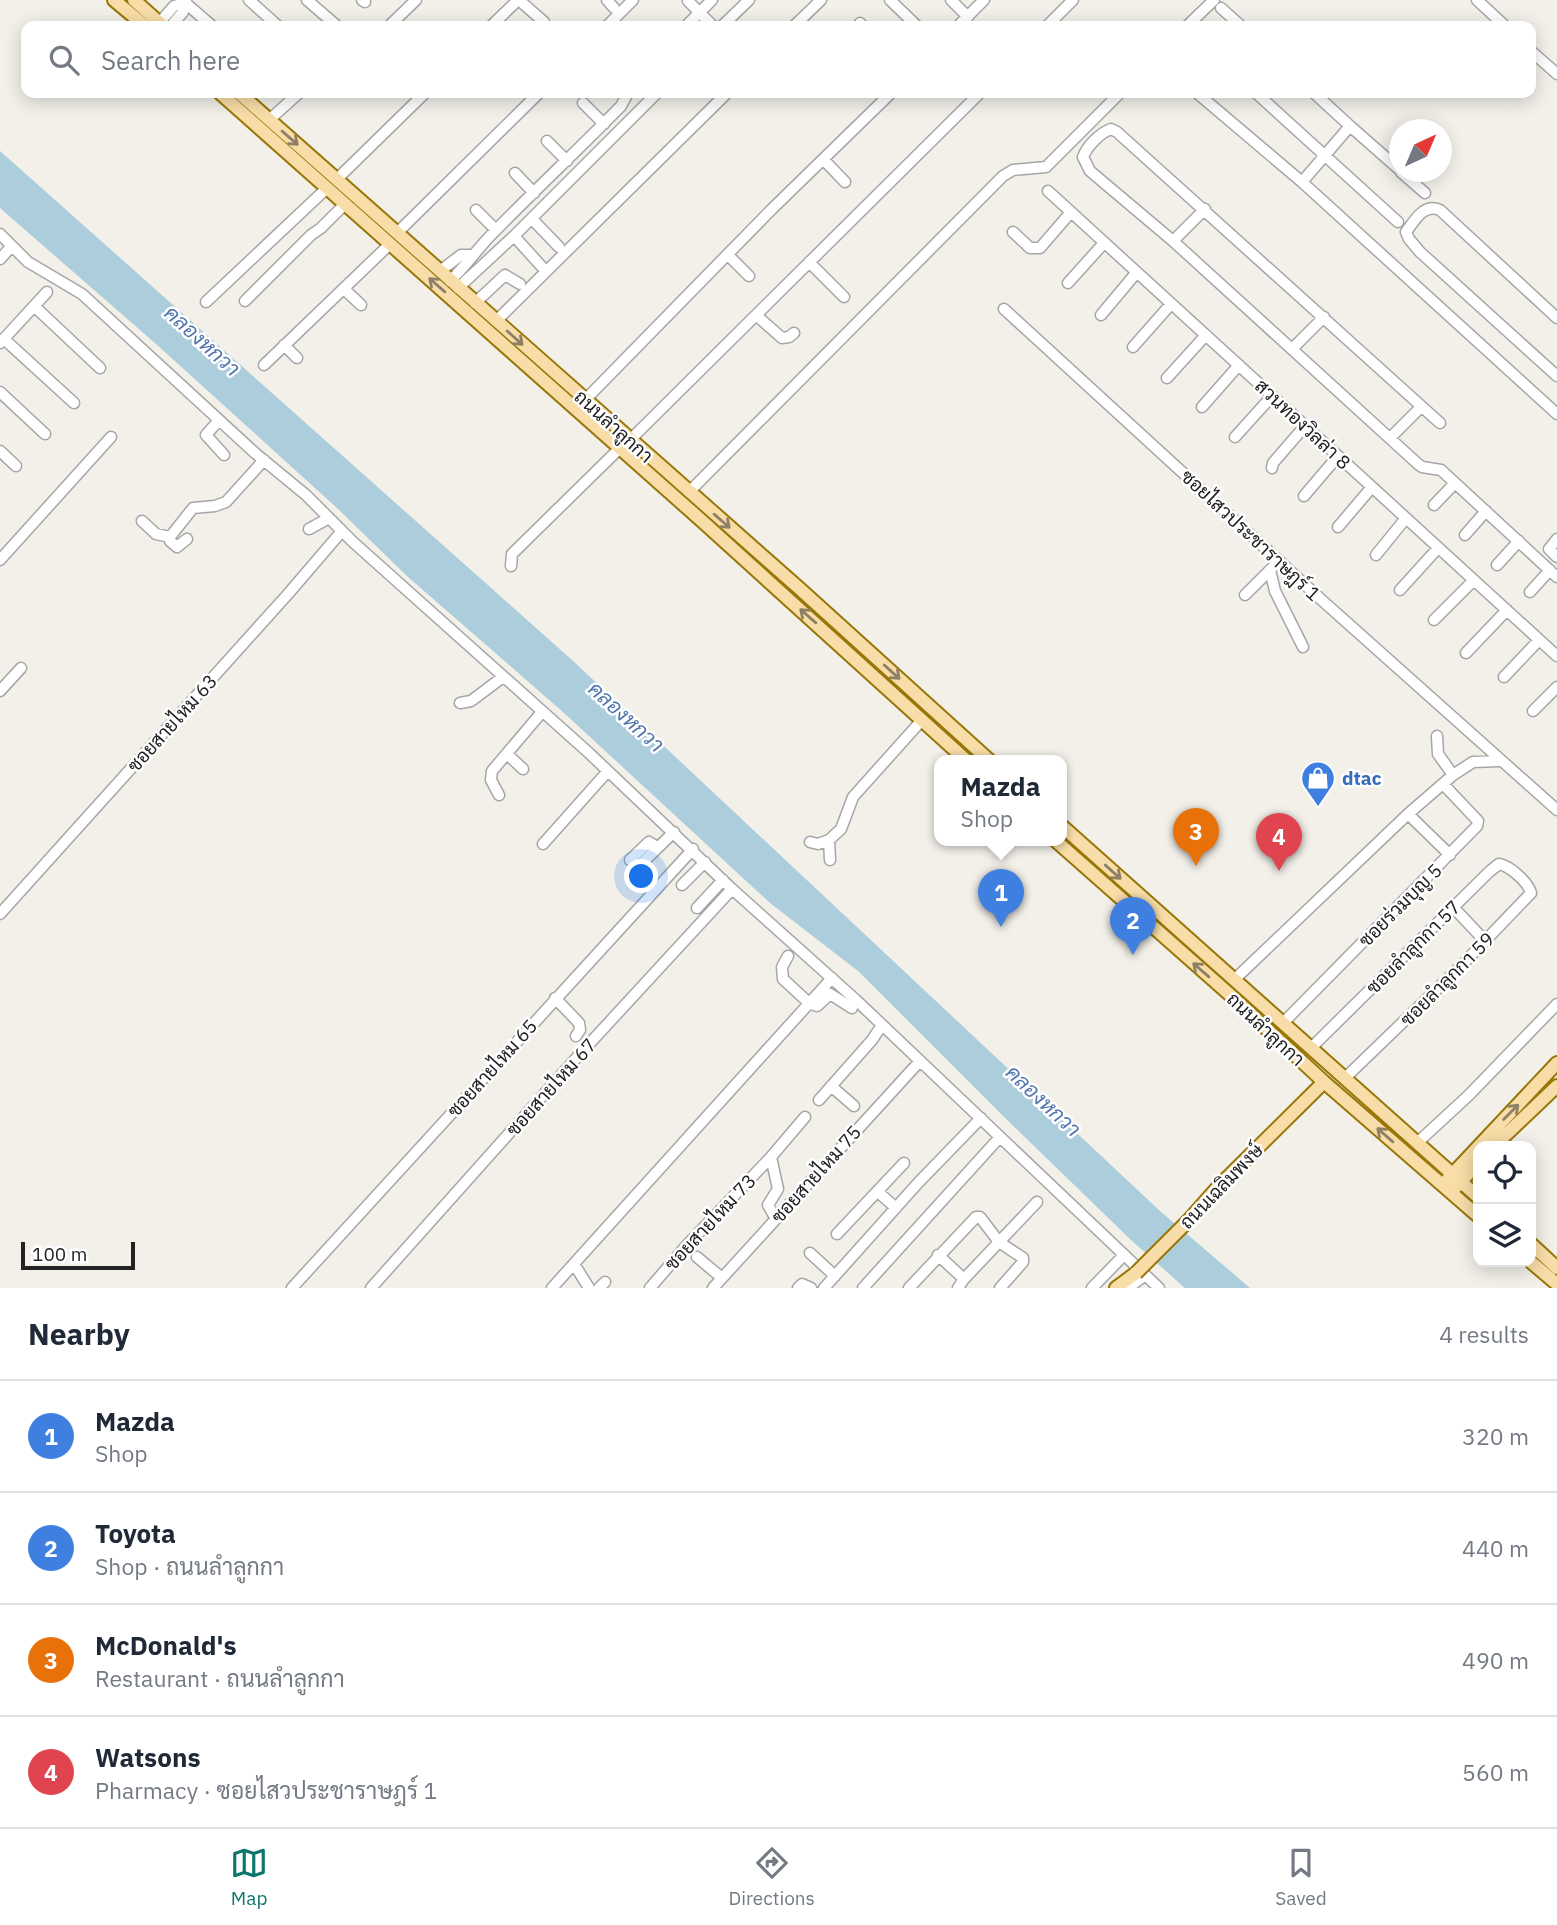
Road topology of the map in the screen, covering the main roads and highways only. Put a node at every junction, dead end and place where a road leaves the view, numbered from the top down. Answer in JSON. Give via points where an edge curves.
{"nodes":[{"id":1,"x":114,"y":0,"type":"edge"},
{"id":2,"x":134,"y":0,"type":"edge"},
{"id":3,"x":139,"y":21,"type":"edge"},
{"id":4,"x":160,"y":21,"type":"edge"},
{"id":5,"x":226,"y":98,"type":"edge"},
{"id":6,"x":245,"y":98,"type":"edge"},
{"id":7,"x":332,"y":184,"type":"junction"},
{"id":8,"x":394,"y":238,"type":"junction"},
{"id":9,"x":625,"y":444,"type":"junction"},
{"id":10,"x":960,"y":755,"type":"edge"},
{"id":11,"x":983,"y":755,"type":"edge"},
{"id":12,"x":1067,"y":830,"type":"edge"},
{"id":13,"x":1062,"y":846,"type":"edge"},
{"id":14,"x":1557,"y":1063,"type":"edge"},
{"id":15,"x":1324,"y":1082,"type":"junction"},
{"id":16,"x":1557,"y":1086,"type":"edge"},
{"id":17,"x":1499,"y":1141,"type":"edge"},
{"id":18,"x":1435,"y":1158,"type":"junction"},
{"id":19,"x":1471,"y":1165,"type":"edge"},
{"id":20,"x":1466,"y":1186,"type":"edge"},
{"id":21,"x":1447,"y":1189,"type":"junction"},
{"id":22,"x":1473,"y":1212,"type":"edge"},
{"id":23,"x":1536,"y":1250,"type":"edge"},
{"id":24,"x":1552,"y":1269,"type":"edge"},
{"id":25,"x":1557,"y":1284,"type":"edge"},
{"id":26,"x":1116,"y":1288,"type":"edge"}],
"edges":[{"from":1,"to":3,"type":"main road"},
{"from":2,"to":4,"type":"main road"},
{"from":5,"to":7,"type":"main road","name":"ถนนลำลูกกา"},
{"from":6,"to":7,"type":"main road","name":"ถนนลำลูกกา","one_way":true},
{"from":7,"to":8,"type":"main road","name":"ถนนลำลูกกา"},
{"from":7,"to":8,"type":"main road","name":"ถนนลำลูกกา","via":[[345,204]]},
{"from":9,"to":8,"type":"main road","name":"ถนนลำลูกกา","one_way":true},
{"from":8,"to":9,"type":"main road","name":"ถนนลำลูกกา","one_way":true,"via":[[440,271],[585,400]]},
{"from":10,"to":9,"type":"main road","name":"ถนนลำลูกกา","one_way":true},
{"from":9,"to":11,"type":"main road","name":"ถนนลำลูกกา","one_way":true,"via":[[689,492]]},
{"from":12,"to":18,"type":"main road","name":"ถนนลำลูกกา","one_way":true},
{"from":15,"to":13,"type":"main road","name":"ถนนลำลูกกา","one_way":true},
{"from":19,"to":14,"type":"main road","one_way":true},
{"from":21,"to":15,"type":"main road","name":"ถนนลำลูกกา","one_way":true},
{"from":15,"to":26,"type":"main road","name":"ถนนเฉลิมพงษ์","bridge":true,"via":[[1226,1179],[1140,1274]]},
{"from":16,"to":17,"type":"main road"},
{"from":18,"to":19,"type":"main road"},
{"from":18,"to":20,"type":"main road","name":"ถนนลำลูกกา"},
{"from":19,"to":20,"type":"main road"},
{"from":19,"to":20,"type":"main road"},
{"from":20,"to":21,"type":"main road"},
{"from":21,"to":22,"type":"main road","name":"ถนนลำลูกกา"},
{"from":23,"to":24,"type":"main road"},
{"from":24,"to":25,"type":"main road"}]}
